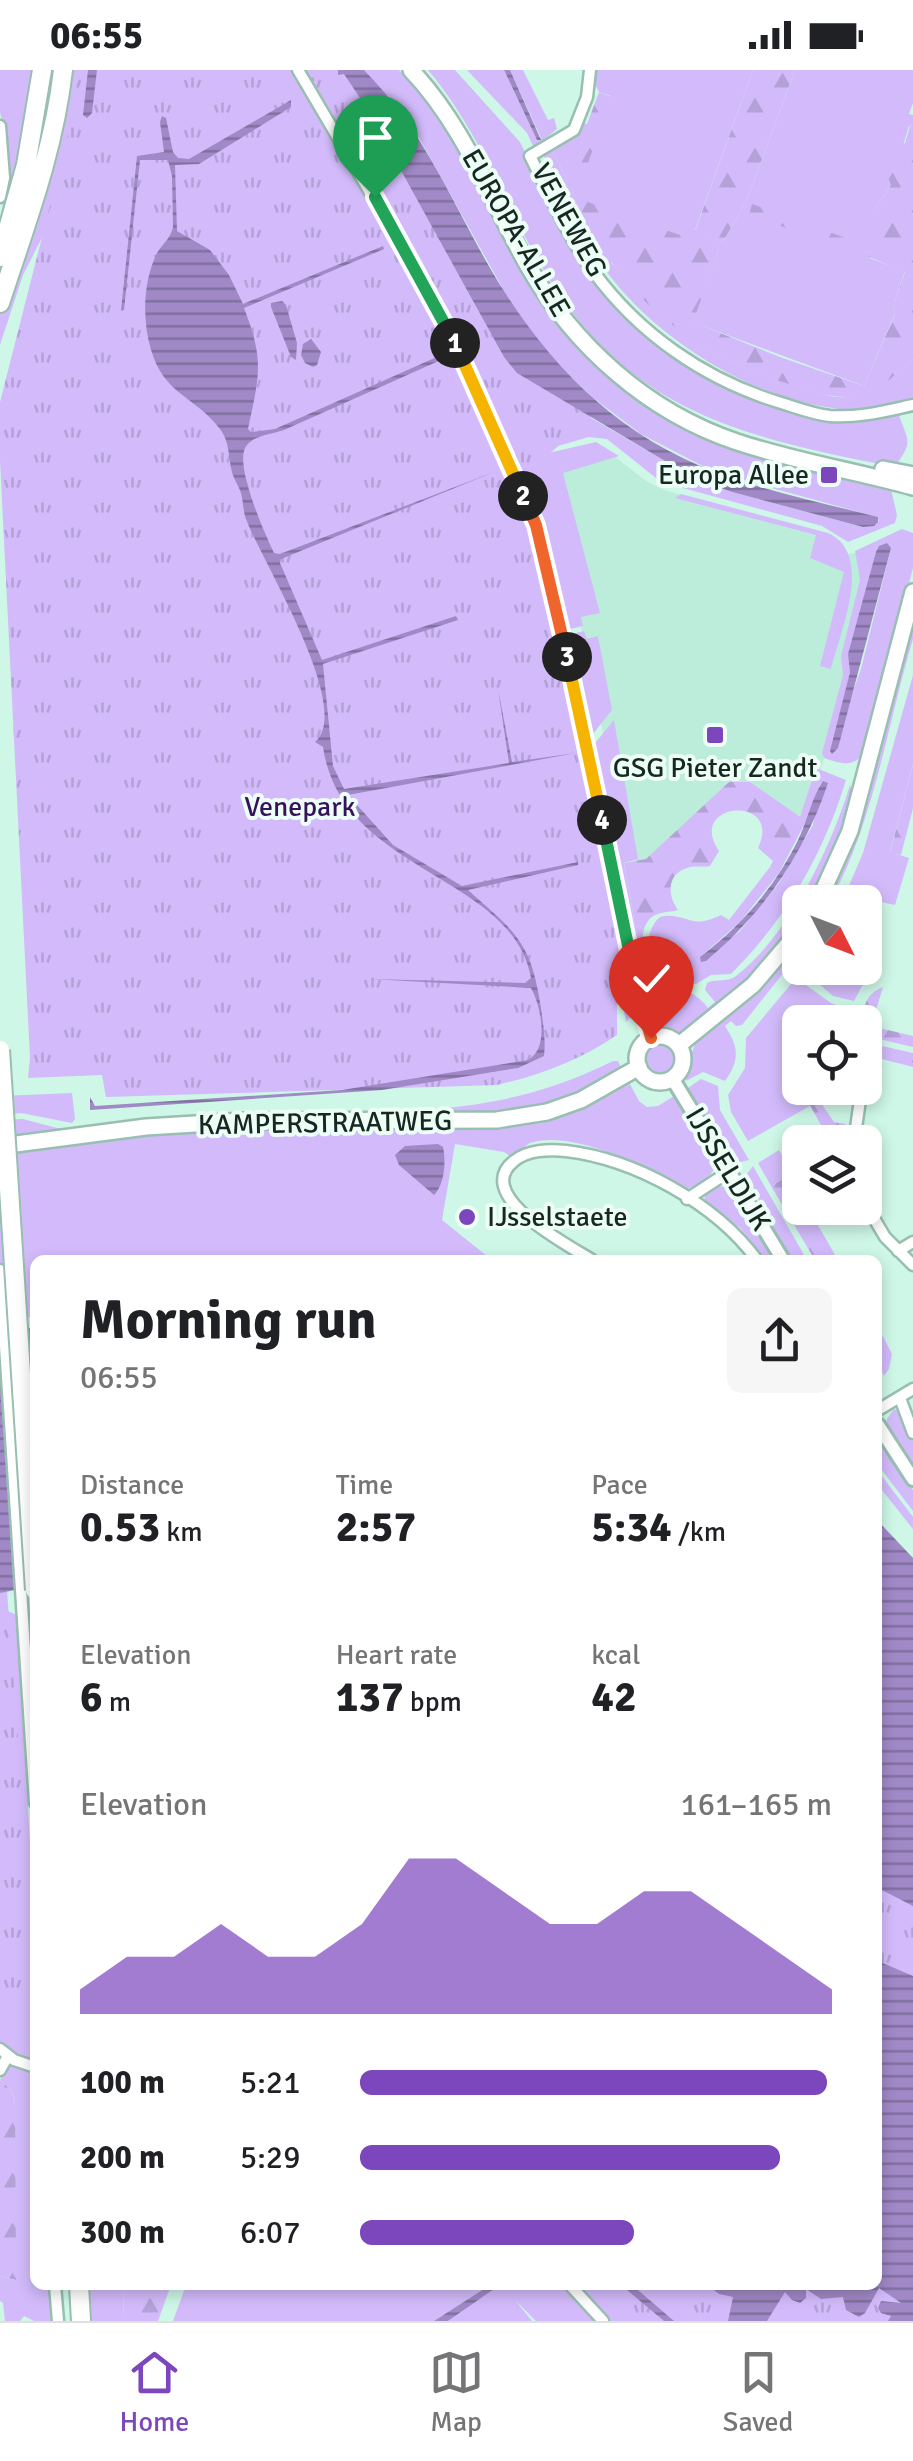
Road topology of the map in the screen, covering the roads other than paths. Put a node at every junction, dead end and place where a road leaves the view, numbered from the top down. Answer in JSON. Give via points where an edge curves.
{"nodes":[{"id":1,"x":42,"y":70,"type":"edge"},
{"id":2,"x":63,"y":70,"type":"edge"},
{"id":3,"x":298,"y":70,"type":"edge"},
{"id":4,"x":411,"y":70,"type":"edge"},
{"id":5,"x":420,"y":70,"type":"edge"},
{"id":6,"x":590,"y":70,"type":"edge"},
{"id":7,"x":0,"y":126,"type":"edge"},
{"id":8,"x":0,"y":198,"type":"edge"},
{"id":9,"x":0,"y":257,"type":"edge"},
{"id":10,"x":0,"y":304,"type":"edge"},
{"id":11,"x":913,"y":404,"type":"edge"},
{"id":12,"x":913,"y":475,"type":"edge"},
{"id":13,"x":913,"y":486,"type":"edge"},
{"id":14,"x":913,"y":592,"type":"edge"},
{"id":15,"x":826,"y":885,"type":"edge"},
{"id":16,"x":782,"y":952,"type":"edge"},
{"id":17,"x":651,"y":1038,"type":"junction"},
{"id":18,"x":678,"y":1045,"type":"junction"},
{"id":19,"x":0,"y":1050,"type":"edge"},
{"id":20,"x":640,"y":1068,"type":"junction"},
{"id":21,"x":672,"y":1078,"type":"junction"},
{"id":22,"x":0,"y":1146,"type":"edge"},
{"id":23,"x":730,"y":1171,"type":"junction"},
{"id":24,"x":687,"y":1199,"type":"junction"},
{"id":25,"x":876,"y":1225,"type":"edge"},
{"id":26,"x":913,"y":1242,"type":"edge"},
{"id":27,"x":898,"y":1252,"type":"junction"},
{"id":28,"x":584,"y":1255,"type":"edge"},
{"id":29,"x":752,"y":1255,"type":"edge"},
{"id":30,"x":780,"y":1255,"type":"edge"},
{"id":31,"x":913,"y":1265,"type":"edge"},
{"id":32,"x":0,"y":1270,"type":"edge"},
{"id":33,"x":913,"y":1389,"type":"edge"},
{"id":34,"x":900,"y":1398,"type":"junction"},
{"id":35,"x":882,"y":1408,"type":"edge"},
{"id":36,"x":882,"y":1431,"type":"edge"},
{"id":37,"x":913,"y":1434,"type":"edge"},
{"id":38,"x":913,"y":1479,"type":"edge"},
{"id":39,"x":30,"y":1513,"type":"edge"},
{"id":40,"x":30,"y":1727,"type":"edge"},
{"id":41,"x":4,"y":2053,"type":"edge"},
{"id":42,"x":30,"y":2064,"type":"edge"},
{"id":43,"x":0,"y":2070,"type":"edge"},
{"id":44,"x":55,"y":2290,"type":"edge"},
{"id":45,"x":79,"y":2290,"type":"edge"},
{"id":46,"x":575,"y":2290,"type":"edge"},
{"id":47,"x":58,"y":2321,"type":"edge"},
{"id":48,"x":82,"y":2321,"type":"edge"},
{"id":49,"x":603,"y":2321,"type":"edge"}],
"edges":[{"from":1,"to":9,"type":"main road","via":[[26,165]]},
{"from":2,"to":10,"type":"main road","via":[[36,194]]},
{"from":3,"to":17,"type":"street","via":[[424,284],[536,525]]},
{"from":4,"to":13,"type":"main road","name":"EUROPA-ALLEE","via":[[468,148],[542,289],[613,370],[662,407],[722,437]]},
{"from":5,"to":12,"type":"main road","name":"EUROPA-ALLEE","via":[[447,101],[553,294],[617,366],[680,411],[737,436]]},
{"from":6,"to":11,"type":"street","name":"VENEWEG","via":[[574,130],[530,156],[586,260],[640,322],[690,364],[790,406],[852,416]]},
{"from":7,"to":8,"type":"street"},
{"from":14,"to":15,"type":"main road","via":[[850,830]]},
{"from":16,"to":18,"type":"main road","via":[[754,985]]},
{"from":17,"to":18,"type":"main road"},
{"from":17,"to":20,"type":"main road","via":[[638,1054]]},
{"from":18,"to":21,"type":"main road","via":[[682,1066]]},
{"from":19,"to":39,"type":"main road","bridge":true},
{"from":20,"to":21,"type":"main road","via":[[654,1081]]},
{"from":20,"to":22,"type":"main road","name":"KAMPERSTRAATWEG","via":[[581,1100],[498,1120],[243,1121]]},
{"from":21,"to":23,"type":"street","name":"IJSSELDIJK"},
{"from":23,"to":24,"type":"street"},
{"from":23,"to":30,"type":"street","name":"IJSSELDIJK"},
{"from":24,"to":28,"type":"street","via":[[628,1168],[581,1154],[533,1152],[512,1162],[503,1174],[508,1198]]},
{"from":24,"to":29,"type":"street"},
{"from":25,"to":27,"type":"street"},
{"from":26,"to":27,"type":"street"},
{"from":27,"to":31,"type":"street"},
{"from":32,"to":40,"type":"street"},
{"from":33,"to":34,"type":"street"},
{"from":34,"to":35,"type":"street"},
{"from":34,"to":37,"type":"street"},
{"from":36,"to":38,"type":"street"},
{"from":41,"to":42,"type":"street"},
{"from":41,"to":43,"type":"street"},
{"from":44,"to":47,"type":"street"},
{"from":45,"to":48,"type":"main road"},
{"from":46,"to":49,"type":"street"}]}
